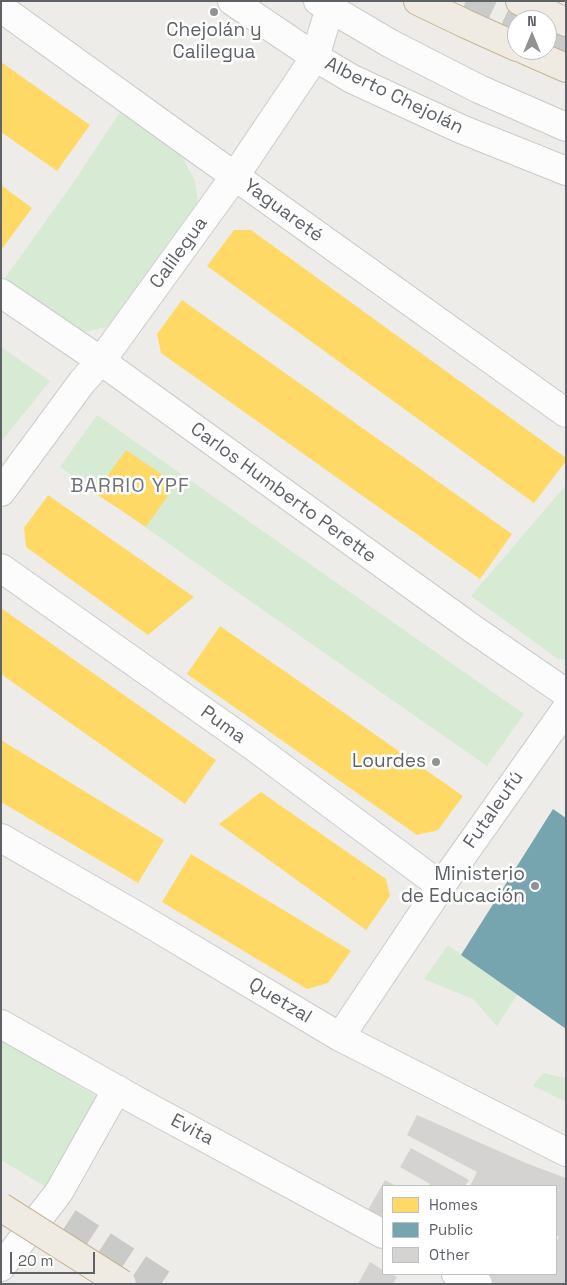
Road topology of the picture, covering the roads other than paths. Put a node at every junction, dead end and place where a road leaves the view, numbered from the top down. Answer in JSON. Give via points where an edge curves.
{"nodes":[{"id":1,"x":232,"y":1,"type":"edge"},
{"id":2,"x":418,"y":1,"type":"edge"},
{"id":3,"x":520,"y":1,"type":"edge"},
{"id":4,"x":327,"y":4,"type":"edge"},
{"id":5,"x":1,"y":8,"type":"edge"},
{"id":6,"x":566,"y":22,"type":"edge"},
{"id":7,"x":507,"y":42,"type":"edge"},
{"id":8,"x":315,"y":57,"type":"junction"},
{"id":9,"x":548,"y":60,"type":"edge"},
{"id":10,"x":566,"y":68,"type":"edge"},
{"id":11,"x":566,"y":127,"type":"edge"},
{"id":12,"x":566,"y":171,"type":"edge"},
{"id":13,"x":235,"y":176,"type":"junction"},
{"id":14,"x":1,"y":292,"type":"edge"},
{"id":15,"x":100,"y":361,"type":"junction"},
{"id":16,"x":566,"y":413,"type":"edge"},
{"id":17,"x":1,"y":492,"type":"edge"},
{"id":18,"x":1,"y":568,"type":"edge"},
{"id":19,"x":566,"y":693,"type":"edge"},
{"id":20,"x":566,"y":709,"type":"edge"},
{"id":21,"x":1,"y":838,"type":"edge"},
{"id":22,"x":441,"y":886,"type":"junction"},
{"id":23,"x":1,"y":1024,"type":"edge"},
{"id":24,"x":340,"y":1037,"type":"junction"},
{"id":25,"x":117,"y":1089,"type":"junction"},
{"id":26,"x":566,"y":1152,"type":"edge"},
{"id":27,"x":1,"y":1207,"type":"edge"},
{"id":28,"x":382,"y":1233,"type":"edge"},
{"id":29,"x":1,"y":1267,"type":"edge"},
{"id":30,"x":458,"y":1275,"type":"edge"},
{"id":31,"x":122,"y":1284,"type":"edge"},
{"id":32,"x":478,"y":1284,"type":"edge"}],
"edges":[{"from":1,"to":8,"type":"street","name":"Alberto Chejolán"},
{"from":2,"to":7,"type":"highway"},
{"from":3,"to":6,"type":"highway"},
{"from":4,"to":8,"type":"street","name":"Calilegua"},
{"from":4,"to":11,"type":"street","via":[[391,44],[479,89]]},
{"from":5,"to":13,"type":"street","name":"Yaguareté"},
{"from":8,"to":12,"type":"street","name":"Alberto Chejolán","via":[[352,79],[461,129]]},
{"from":8,"to":13,"type":"street","name":"Calilegua"},
{"from":9,"to":10,"type":"highway"},
{"from":13,"to":15,"type":"street","name":"Calilegua"},
{"from":13,"to":16,"type":"street","name":"Yaguareté"},
{"from":14,"to":15,"type":"street","name":"Carlos Humberto Perette"},
{"from":15,"to":17,"type":"street","name":"Calilegua"},
{"from":15,"to":19,"type":"street","name":"Carlos Humberto Perette"},
{"from":18,"to":22,"type":"street","name":"Puma","via":[[253,746]]},
{"from":20,"to":22,"type":"street","name":"Futaleufú"},
{"from":21,"to":24,"type":"street","name":"Quetzal"},
{"from":22,"to":24,"type":"street","name":"Futaleufú"},
{"from":23,"to":25,"type":"street","name":"Evita"},
{"from":24,"to":26,"type":"street","name":"Quetzal"},
{"from":25,"to":28,"type":"street","name":"Evita"},
{"from":25,"to":29,"type":"street","via":[[59,1192]]},
{"from":27,"to":31,"type":"highway","bridge":true},
{"from":30,"to":32,"type":"street"}]}
